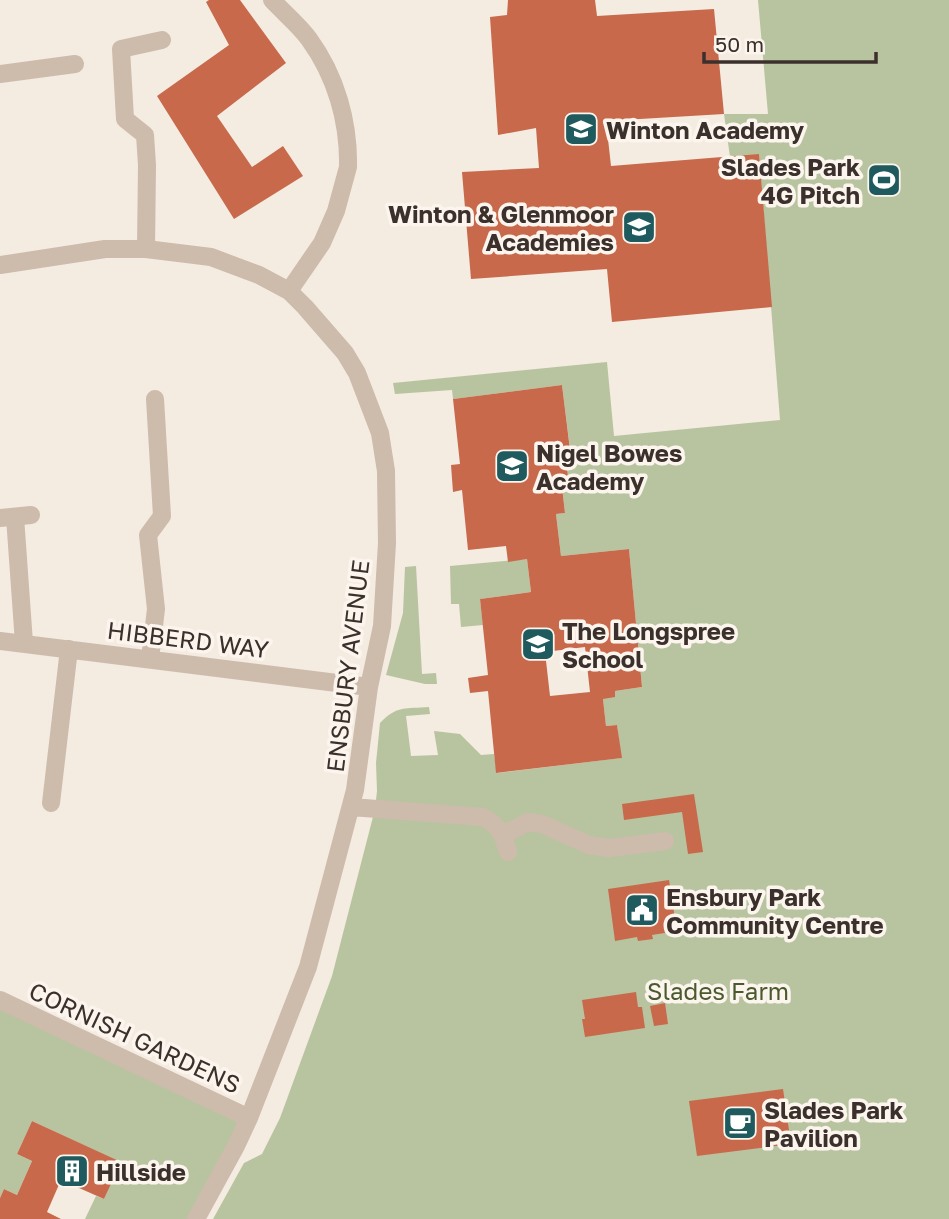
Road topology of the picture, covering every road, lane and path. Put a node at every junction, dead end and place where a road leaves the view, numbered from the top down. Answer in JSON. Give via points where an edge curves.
{"nodes":[{"id":1,"x":274,"y":2,"type":"edge"},
{"id":2,"x":162,"y":40,"type":"dead end"},
{"id":3,"x":75,"y":64,"type":"dead end"},
{"id":4,"x":0,"y":74,"type":"edge"},
{"id":5,"x":146,"y":249,"type":"junction"},
{"id":6,"x":0,"y":265,"type":"edge"},
{"id":7,"x":289,"y":292,"type":"junction"},
{"id":8,"x":155,"y":399,"type":"dead end"},
{"id":9,"x":15,"y":517,"type":"edge"},
{"id":10,"x":0,"y":641,"type":"edge"},
{"id":11,"x":24,"y":643,"type":"junction"},
{"id":12,"x":69,"y":649,"type":"junction"},
{"id":13,"x":150,"y":659,"type":"junction"},
{"id":14,"x":369,"y":687,"type":"junction"},
{"id":15,"x":51,"y":803,"type":"dead end"},
{"id":16,"x":351,"y":807,"type":"junction"},
{"id":17,"x":665,"y":841,"type":"dead end"},
{"id":18,"x":0,"y":1000,"type":"edge"},
{"id":19,"x":249,"y":1118,"type":"junction"},
{"id":20,"x":196,"y":1219,"type":"edge"}],
"edges":[{"from":1,"to":7,"type":"street","via":[[309,39],[338,94],[348,160],[327,232]]},
{"from":2,"to":5,"type":"street","via":[[121,49],[125,118],[145,135]]},
{"from":3,"to":4,"type":"street"},
{"from":5,"to":6,"type":"street","name":"ENSBURY AVENUE","via":[[105,249]]},
{"from":5,"to":7,"type":"street","name":"ENSBURY AVENUE","via":[[211,257]]},
{"from":7,"to":14,"type":"street","name":"ENSBURY AVENUE","via":[[345,354],[380,433],[386,471],[387,543],[382,626]]},
{"from":8,"to":13,"type":"street","via":[[162,516],[148,535],[156,608]]},
{"from":9,"to":11,"type":"street"},
{"from":10,"to":11,"type":"street","name":"HIBBERD WAY"},
{"from":11,"to":12,"type":"street","name":"HIBBERD WAY"},
{"from":12,"to":13,"type":"street","name":"HIBBERD WAY"},
{"from":12,"to":15,"type":"street"},
{"from":13,"to":14,"type":"street","name":"HIBBERD WAY"},
{"from":14,"to":16,"type":"street","name":"ENSBURY AVENUE"},
{"from":16,"to":17,"type":"street","via":[[483,817],[496,824],[506,844],[528,822],[609,848]]},
{"from":16,"to":19,"type":"street","name":"ENSBURY AVENUE","via":[[308,968]]},
{"from":18,"to":19,"type":"street","name":"CORNISH GARDENS"},
{"from":19,"to":20,"type":"street","name":"ENSBURY AVENUE"}]}
